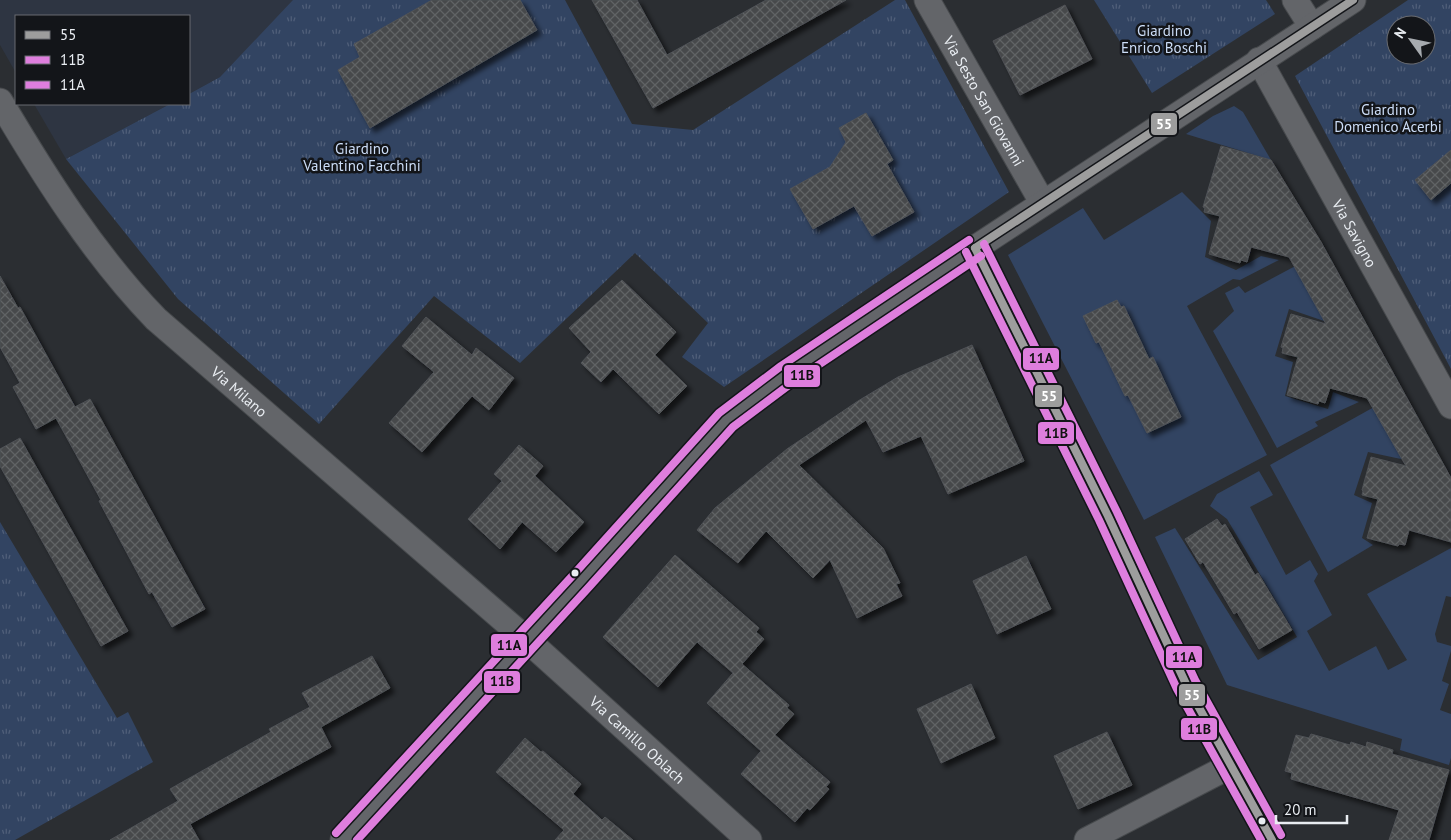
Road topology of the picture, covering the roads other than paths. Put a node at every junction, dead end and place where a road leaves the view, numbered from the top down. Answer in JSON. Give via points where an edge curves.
{"nodes":[{"id":1,"x":927,"y":0,"type":"edge"},
{"id":2,"x":1295,"y":0,"type":"edge"},
{"id":3,"x":1353,"y":0,"type":"edge"},
{"id":4,"x":1312,"y":26,"type":"junction"},
{"id":5,"x":1259,"y":60,"type":"junction"},
{"id":6,"x":0,"y":101,"type":"edge"},
{"id":7,"x":1042,"y":202,"type":"junction"},
{"id":8,"x":975,"y":248,"type":"junction"},
{"id":9,"x":1451,"y":406,"type":"edge"},
{"id":10,"x":526,"y":639,"type":"junction"},
{"id":11,"x":1230,"y":766,"type":"junction"},
{"id":12,"x":343,"y":840,"type":"edge"},
{"id":13,"x":749,"y":840,"type":"edge"},
{"id":14,"x":1087,"y":840,"type":"edge"},
{"id":15,"x":1272,"y":840,"type":"edge"}],
"edges":[{"from":1,"to":7,"type":"street","name":"Via Sesto San Giovanni"},
{"from":2,"to":4,"type":"street"},
{"from":3,"to":4,"type":"street"},
{"from":4,"to":5,"type":"street"},
{"from":5,"to":7,"type":"street"},
{"from":5,"to":9,"type":"street","name":"Via Savigno"},
{"from":6,"to":10,"type":"street","name":"Via Milano","via":[[74,216],[130,292],[156,319]]},
{"from":7,"to":8,"type":"street"},
{"from":8,"to":10,"type":"street","via":[[787,374],[726,420]]},
{"from":8,"to":11,"type":"street","via":[[1108,516],[1186,684]]},
{"from":10,"to":12,"type":"street"},
{"from":10,"to":13,"type":"street","name":"Via Camillo Oblach"},
{"from":11,"to":14,"type":"street"},
{"from":11,"to":15,"type":"street"}]}
